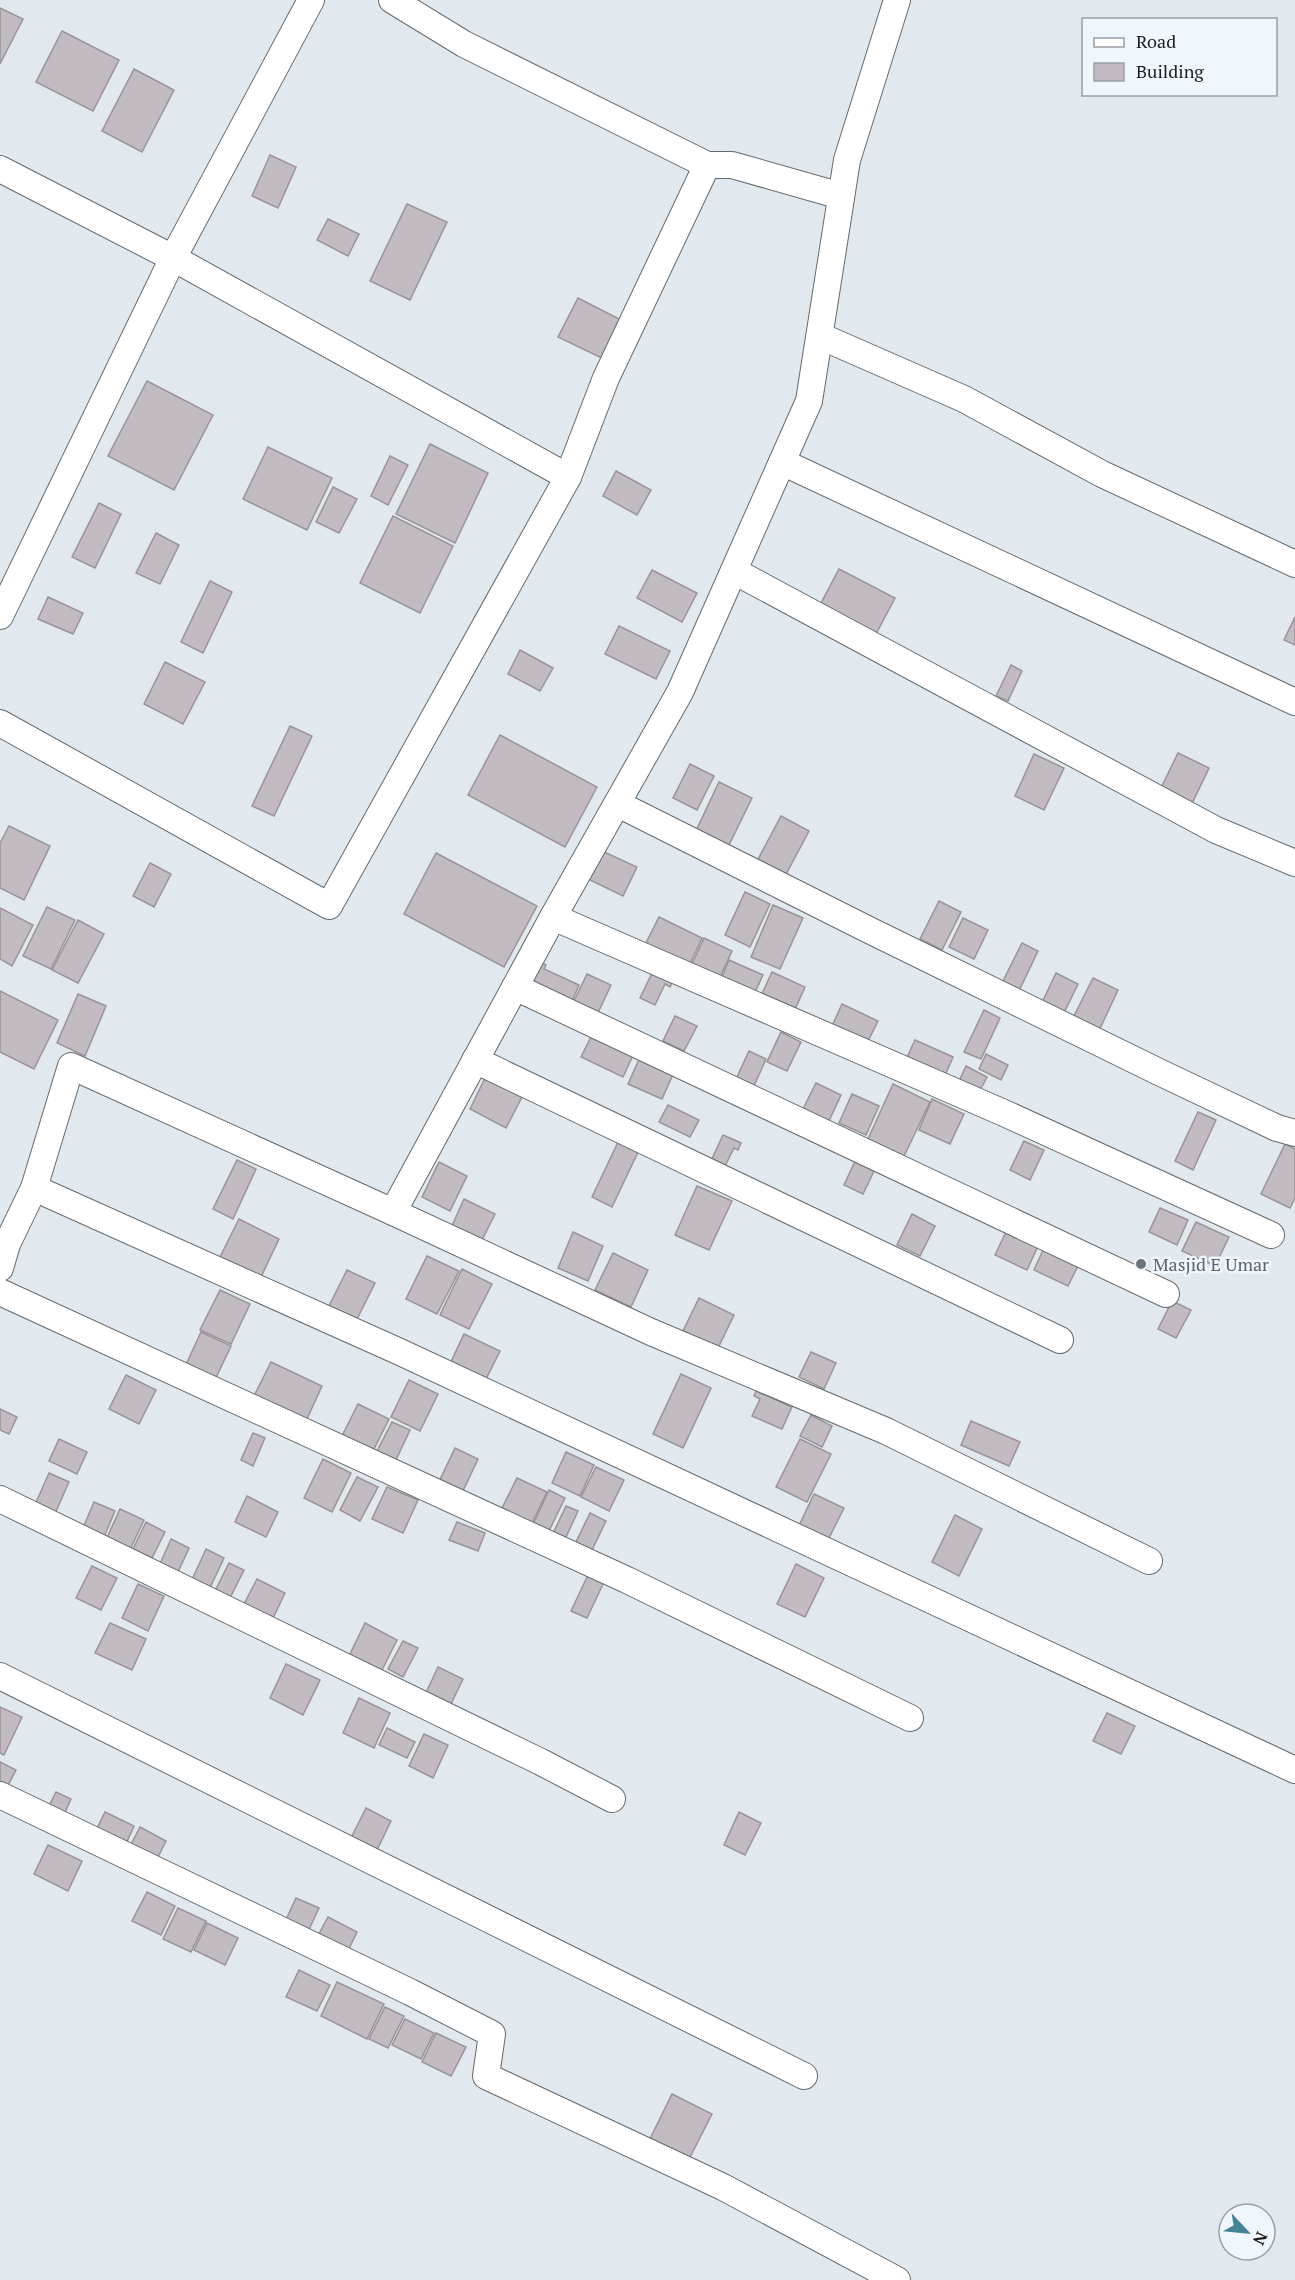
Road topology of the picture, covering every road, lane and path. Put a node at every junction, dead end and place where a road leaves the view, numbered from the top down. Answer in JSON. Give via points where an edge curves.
{"nodes":[{"id":1,"x":311,"y":0,"type":"edge"},
{"id":2,"x":392,"y":0,"type":"edge"},
{"id":3,"x":897,"y":0,"type":"edge"},
{"id":4,"x":707,"y":165,"type":"junction"},
{"id":5,"x":0,"y":170,"type":"edge"},
{"id":6,"x":841,"y":196,"type":"junction"},
{"id":7,"x":173,"y":258,"type":"junction"},
{"id":8,"x":820,"y":336,"type":"junction"},
{"id":9,"x":783,"y":462,"type":"junction"},
{"id":10,"x":568,"y":477,"type":"junction"},
{"id":11,"x":1295,"y":564,"type":"edge"},
{"id":12,"x":734,"y":571,"type":"junction"},
{"id":13,"x":0,"y":616,"type":"edge"},
{"id":14,"x":1295,"y":702,"type":"edge"},
{"id":15,"x":0,"y":723,"type":"edge"},
{"id":16,"x":618,"y":804,"type":"junction"},
{"id":17,"x":1295,"y":863,"type":"edge"},
{"id":18,"x":552,"y":917,"type":"junction"},
{"id":19,"x":515,"y":987,"type":"junction"},
{"id":20,"x":475,"y":1060,"type":"junction"},
{"id":21,"x":1295,"y":1133,"type":"edge"},
{"id":22,"x":34,"y":1188,"type":"junction"},
{"id":23,"x":393,"y":1212,"type":"junction"},
{"id":24,"x":1271,"y":1235,"type":"dead end"},
{"id":25,"x":4,"y":1242,"type":"edge"},
{"id":26,"x":0,"y":1268,"type":"edge"},
{"id":27,"x":0,"y":1292,"type":"edge"},
{"id":28,"x":1166,"y":1294,"type":"dead end"},
{"id":29,"x":1060,"y":1340,"type":"dead end"},
{"id":30,"x":0,"y":1499,"type":"edge"},
{"id":31,"x":1149,"y":1561,"type":"dead end"},
{"id":32,"x":0,"y":1676,"type":"edge"},
{"id":33,"x":910,"y":1718,"type":"dead end"},
{"id":34,"x":1295,"y":1770,"type":"edge"},
{"id":35,"x":0,"y":1795,"type":"edge"},
{"id":36,"x":612,"y":1799,"type":"dead end"},
{"id":37,"x":804,"y":2076,"type":"dead end"},
{"id":38,"x":897,"y":2280,"type":"edge"}],
"edges":[{"from":1,"to":7,"type":"street"},
{"from":2,"to":4,"type":"street","via":[[464,44]]},
{"from":3,"to":6,"type":"street","via":[[847,160]]},
{"from":4,"to":6,"type":"street","via":[[732,165]]},
{"from":4,"to":10,"type":"street","via":[[606,378]]},
{"from":5,"to":7,"type":"street"},
{"from":6,"to":8,"type":"street"},
{"from":7,"to":10,"type":"street"},
{"from":7,"to":13,"type":"street"},
{"from":8,"to":9,"type":"street","via":[[809,402]]},
{"from":8,"to":11,"type":"street","via":[[964,399],[1102,474]]},
{"from":9,"to":12,"type":"street"},
{"from":9,"to":14,"type":"street"},
{"from":10,"to":15,"type":"street","via":[[330,906]]},
{"from":12,"to":16,"type":"street","via":[[680,692]]},
{"from":12,"to":17,"type":"street","via":[[1216,830]]},
{"from":16,"to":18,"type":"street"},
{"from":16,"to":21,"type":"street","via":[[1137,1062]]},
{"from":18,"to":19,"type":"street"},
{"from":18,"to":24,"type":"street","via":[[1004,1113]]},
{"from":19,"to":20,"type":"street"},
{"from":19,"to":28,"type":"street"},
{"from":20,"to":23,"type":"street"},
{"from":20,"to":29,"type":"street"},
{"from":22,"to":23,"type":"street","via":[[71,1066]]},
{"from":22,"to":25,"type":"street"},
{"from":22,"to":34,"type":"street","via":[[422,1362]]},
{"from":23,"to":31,"type":"street","via":[[651,1332],[886,1431]]},
{"from":25,"to":26,"type":"street"},
{"from":27,"to":33,"type":"street","via":[[627,1580]]},
{"from":30,"to":36,"type":"street"},
{"from":32,"to":37,"type":"street"},
{"from":35,"to":38,"type":"street","via":[[492,2034],[486,2076],[723,2187]]}]}
